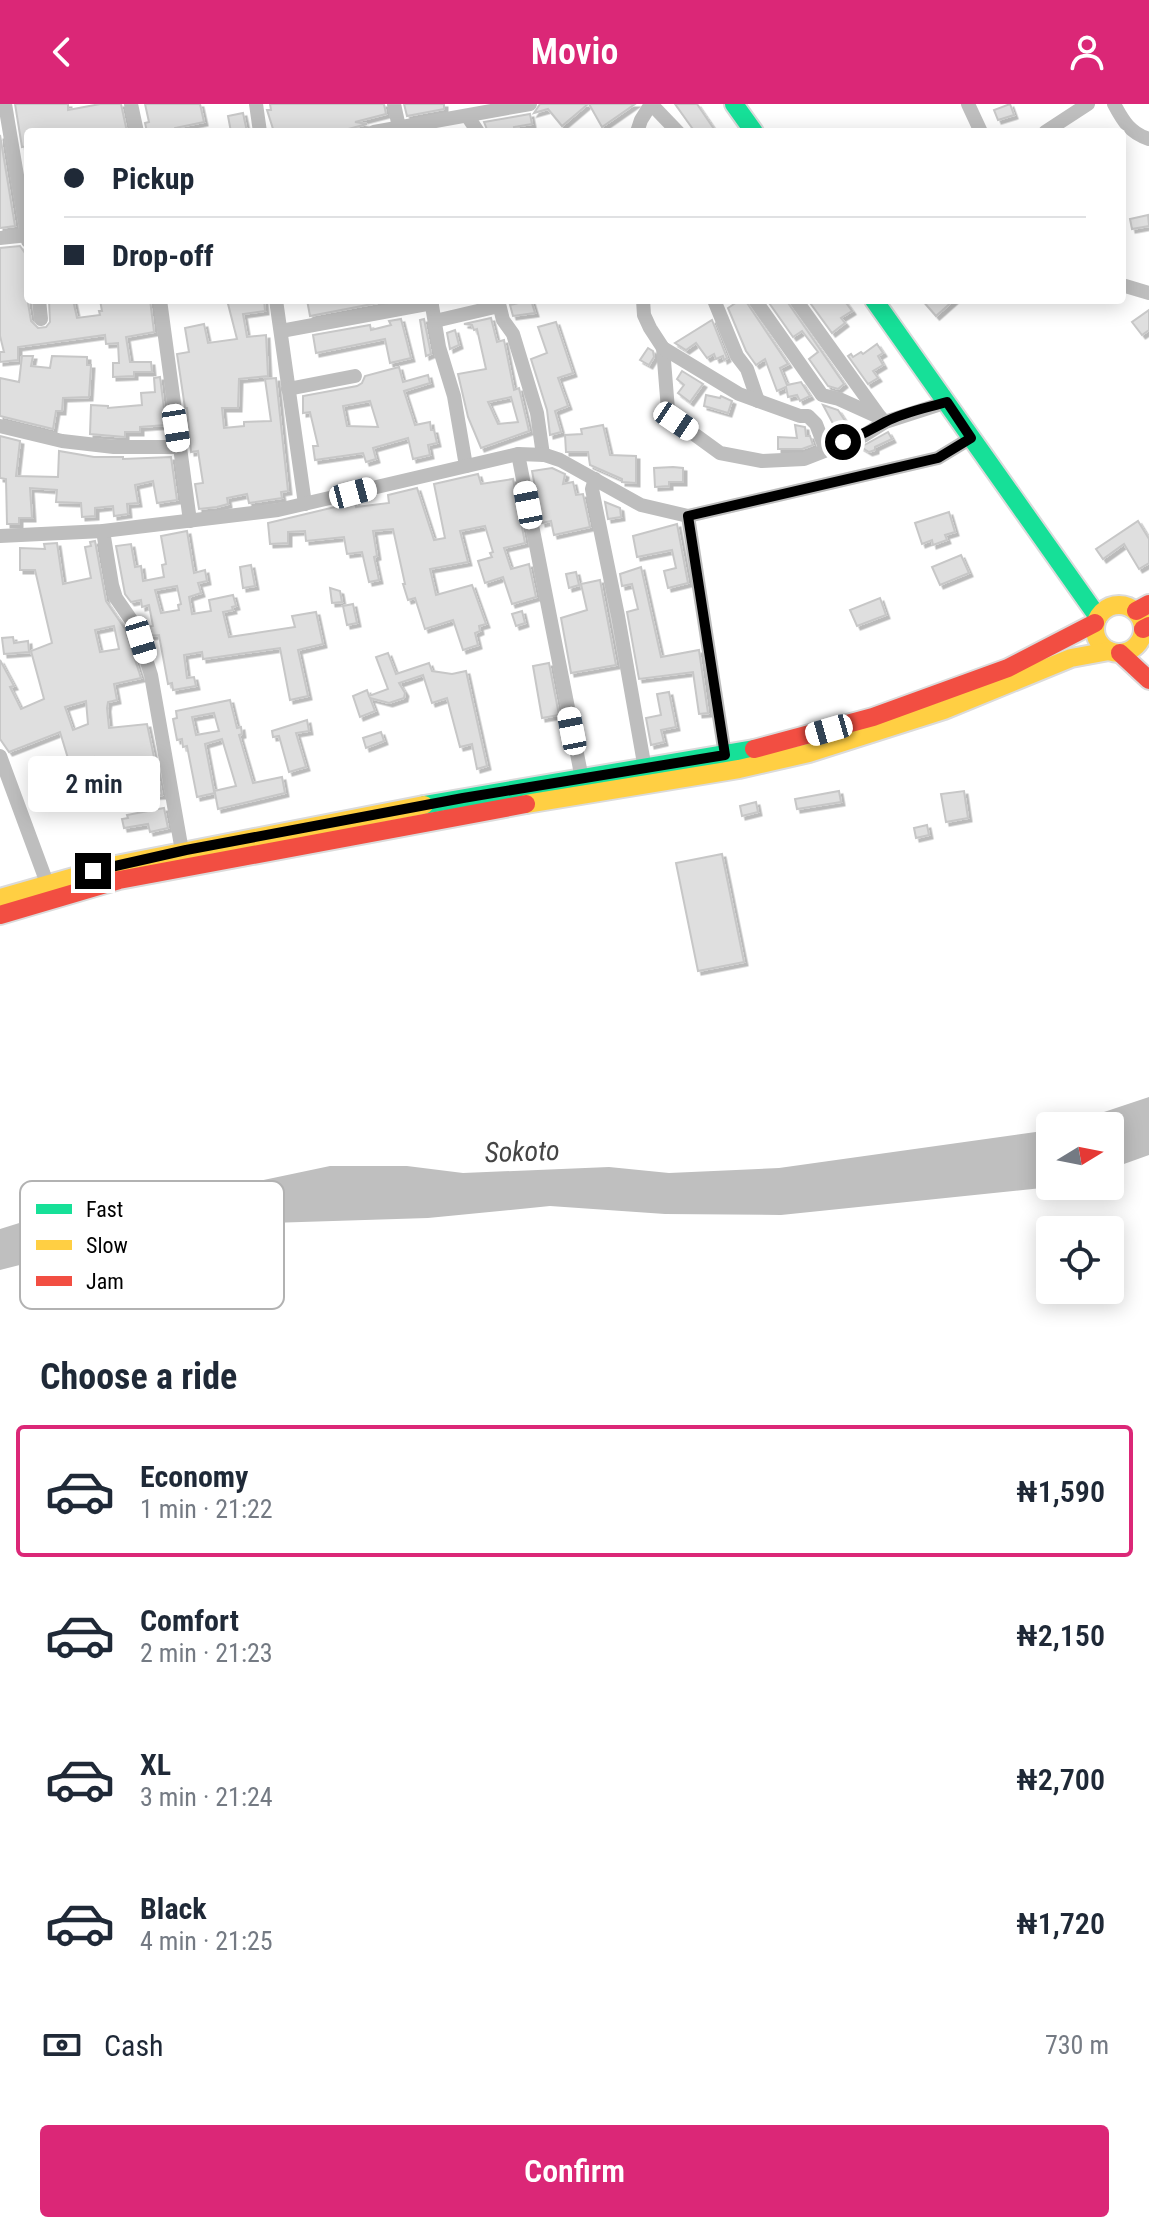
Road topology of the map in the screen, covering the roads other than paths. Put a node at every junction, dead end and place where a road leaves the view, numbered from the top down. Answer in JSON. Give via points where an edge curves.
{"nodes":[{"id":1,"x":5,"y":104,"type":"edge"},
{"id":2,"x":131,"y":104,"type":"edge"},
{"id":3,"x":256,"y":104,"type":"edge"},
{"id":4,"x":394,"y":104,"type":"edge"},
{"id":5,"x":530,"y":104,"type":"edge"},
{"id":6,"x":651,"y":104,"type":"edge"},
{"id":7,"x":734,"y":104,"type":"edge"},
{"id":8,"x":749,"y":104,"type":"edge"},
{"id":9,"x":968,"y":104,"type":"edge"},
{"id":10,"x":1088,"y":104,"type":"edge"},
{"id":11,"x":1114,"y":104,"type":"edge"},
{"id":12,"x":468,"y":117,"type":"junction"},
{"id":13,"x":136,"y":128,"type":"edge"},
{"id":14,"x":259,"y":128,"type":"edge"},
{"id":15,"x":394,"y":128,"type":"edge"},
{"id":16,"x":400,"y":128,"type":"edge"},
{"id":17,"x":475,"y":128,"type":"edge"},
{"id":18,"x":638,"y":128,"type":"edge"},
{"id":19,"x":674,"y":128,"type":"edge"},
{"id":20,"x":751,"y":128,"type":"edge"},
{"id":21,"x":766,"y":128,"type":"edge"},
{"id":22,"x":979,"y":128,"type":"edge"},
{"id":23,"x":1051,"y":128,"type":"edge"},
{"id":24,"x":1149,"y":139,"type":"edge"},
{"id":25,"x":24,"y":194,"type":"edge"},
{"id":26,"x":24,"y":237,"type":"edge"},
{"id":27,"x":0,"y":238,"type":"edge"},
{"id":28,"x":1126,"y":286,"type":"edge"},
{"id":29,"x":1149,"y":293,"type":"edge"},
{"id":30,"x":39,"y":304,"type":"edge"},
{"id":31,"x":161,"y":304,"type":"edge"},
{"id":32,"x":277,"y":304,"type":"edge"},
{"id":33,"x":421,"y":304,"type":"edge"},
{"id":34,"x":431,"y":304,"type":"edge"},
{"id":35,"x":494,"y":304,"type":"edge"},
{"id":36,"x":498,"y":304,"type":"edge"},
{"id":37,"x":643,"y":304,"type":"edge"},
{"id":38,"x":716,"y":304,"type":"edge"},
{"id":39,"x":758,"y":304,"type":"edge"},
{"id":40,"x":799,"y":304,"type":"edge"},
{"id":41,"x":881,"y":304,"type":"edge"},
{"id":42,"x":881,"y":304,"type":"edge"},
{"id":43,"x":41,"y":319,"type":"dead end"},
{"id":44,"x":435,"y":321,"type":"junction"},
{"id":45,"x":281,"y":331,"type":"junction"},
{"id":46,"x":663,"y":348,"type":"junction"},
{"id":47,"x":355,"y":376,"type":"dead end"},
{"id":48,"x":288,"y":389,"type":"junction"},
{"id":49,"x":758,"y":401,"type":"junction"},
{"id":50,"x":947,"y":402,"type":"junction"},
{"id":51,"x":883,"y":420,"type":"junction"},
{"id":52,"x":0,"y":426,"type":"edge"},
{"id":53,"x":971,"y":438,"type":"junction"},
{"id":54,"x":179,"y":447,"type":"junction"},
{"id":55,"x":826,"y":450,"type":"junction"},
{"id":56,"x":518,"y":454,"type":"junction"},
{"id":57,"x":543,"y":455,"type":"junction"},
{"id":58,"x":466,"y":466,"type":"junction"},
{"id":59,"x":595,"y":479,"type":"junction"},
{"id":60,"x":305,"y":504,"type":"junction"},
{"id":61,"x":688,"y":516,"type":"junction"},
{"id":62,"x":190,"y":521,"type":"junction"},
{"id":63,"x":103,"y":531,"type":"junction"},
{"id":64,"x":0,"y":536,"type":"edge"},
{"id":65,"x":1142,"y":607,"type":"edge"},
{"id":66,"x":1101,"y":616,"type":"junction"},
{"id":67,"x":1146,"y":636,"type":"edge"},
{"id":68,"x":1115,"y":652,"type":"junction"},
{"id":69,"x":1149,"y":680,"type":"edge"},
{"id":70,"x":725,"y":755,"type":"junction"},
{"id":71,"x":0,"y":756,"type":"edge"},
{"id":72,"x":645,"y":769,"type":"junction"},
{"id":73,"x":582,"y":779,"type":"junction"},
{"id":74,"x":182,"y":851,"type":"junction"},
{"id":75,"x":47,"y":883,"type":"junction"},
{"id":76,"x":0,"y":898,"type":"edge"},
{"id":77,"x":0,"y":915,"type":"edge"}],
"edges":[{"from":1,"to":25,"type":"street"},
{"from":2,"to":13,"type":"street"},
{"from":3,"to":14,"type":"street"},
{"from":4,"to":15,"type":"street"},
{"from":5,"to":12,"type":"street"},
{"from":6,"to":18,"type":"street"},
{"from":6,"to":19,"type":"street"},
{"from":7,"to":20,"type":"main road"},
{"from":8,"to":21,"type":"main road"},
{"from":9,"to":22,"type":"street"},
{"from":10,"to":23,"type":"street"},
{"from":11,"to":24,"type":"street","via":[[1136,135]]},
{"from":12,"to":16,"type":"street"},
{"from":12,"to":17,"type":"street"},
{"from":26,"to":27,"type":"street"},
{"from":28,"to":29,"type":"street"},
{"from":30,"to":43,"type":"street"},
{"from":31,"to":54,"type":"street"},
{"from":32,"to":45,"type":"street"},
{"from":33,"to":45,"type":"street"},
{"from":34,"to":44,"type":"street"},
{"from":35,"to":44,"type":"street"},
{"from":36,"to":57,"type":"street","via":[[537,413]]},
{"from":37,"to":46,"type":"street"},
{"from":38,"to":49,"type":"street"},
{"from":39,"to":51,"type":"street","via":[[822,395]]},
{"from":40,"to":51,"type":"street"},
{"from":41,"to":50,"type":"main road"},
{"from":42,"to":66,"type":"main road"},
{"from":44,"to":58,"type":"street"},
{"from":45,"to":48,"type":"street"},
{"from":46,"to":49,"type":"street"},
{"from":46,"to":55,"type":"street","via":[[668,410],[720,453],[783,461]]},
{"from":47,"to":48,"type":"street"},
{"from":48,"to":60,"type":"street"},
{"from":49,"to":55,"type":"street","via":[[808,416]]},
{"from":50,"to":51,"type":"street"},
{"from":50,"to":53,"type":"main road"},
{"from":51,"to":55,"type":"street","via":[[863,436]]},
{"from":52,"to":54,"type":"street","via":[[62,441]]},
{"from":53,"to":61,"type":"street","via":[[938,458]]},
{"from":53,"to":66,"type":"main road"},
{"from":54,"to":62,"type":"street"},
{"from":56,"to":57,"type":"street"},
{"from":56,"to":58,"type":"street"},
{"from":56,"to":73,"type":"street"},
{"from":57,"to":59,"type":"street"},
{"from":58,"to":60,"type":"street"},
{"from":59,"to":61,"type":"street","via":[[641,505]]},
{"from":59,"to":72,"type":"street","via":[[592,489]]},
{"from":60,"to":62,"type":"street"},
{"from":61,"to":70,"type":"street"},
{"from":62,"to":63,"type":"street"},
{"from":63,"to":64,"type":"street"},
{"from":63,"to":74,"type":"street","via":[[116,598],[136,627],[151,675]]},
{"from":65,"to":66,"type":"main road"},
{"from":65,"to":67,"type":"main road"},
{"from":66,"to":68,"type":"main road","via":[[1098,640]]},
{"from":66,"to":70,"type":"main road","via":[[1008,668],[941,694]]},
{"from":67,"to":68,"type":"main road","via":[[1131,650]]},
{"from":68,"to":69,"type":"main road"},
{"from":68,"to":77,"type":"main road","via":[[1071,658],[944,710],[809,753],[119,880]]},
{"from":70,"to":72,"type":"main road"},
{"from":71,"to":75,"type":"street"},
{"from":72,"to":73,"type":"main road"},
{"from":73,"to":74,"type":"main road"},
{"from":74,"to":75,"type":"main road"},
{"from":75,"to":76,"type":"main road"}]}
